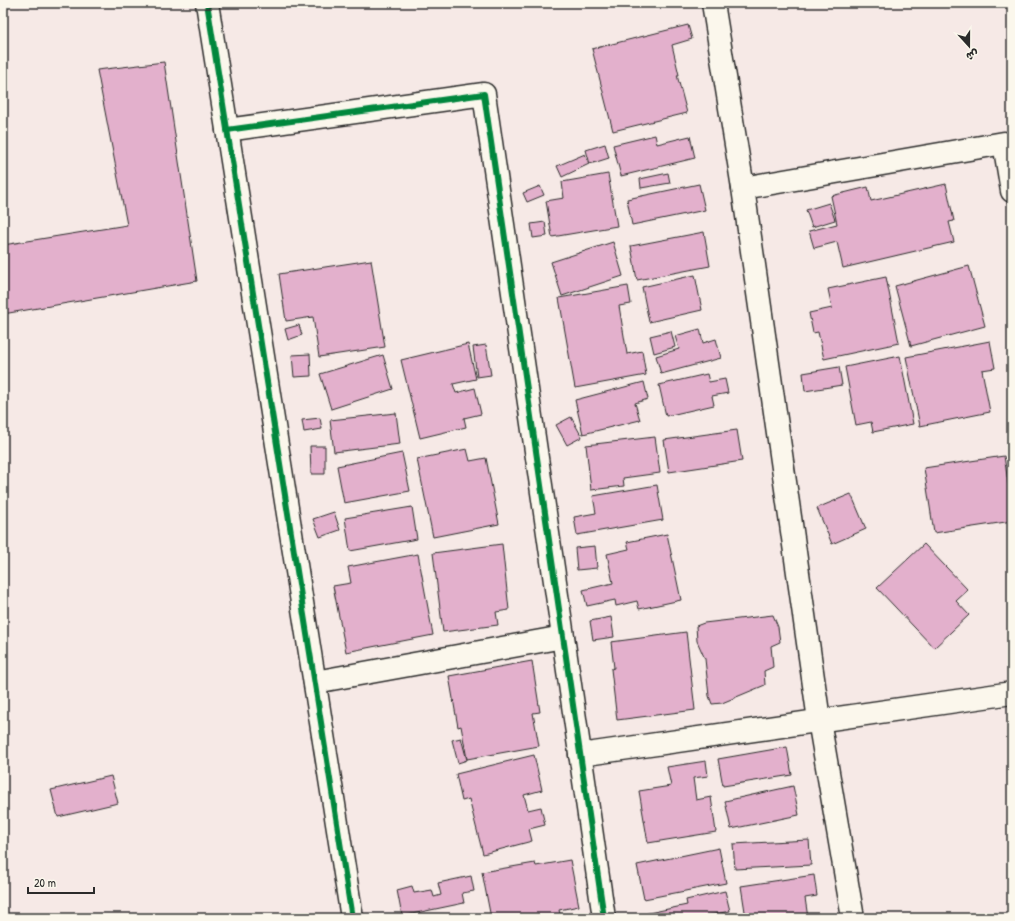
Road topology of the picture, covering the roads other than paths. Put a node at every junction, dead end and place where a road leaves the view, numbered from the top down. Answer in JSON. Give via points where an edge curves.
{"nodes":[{"id":1,"x":207,"y":3,"type":"edge"},
{"id":2,"x":713,"y":3,"type":"edge"},
{"id":3,"x":227,"y":130,"type":"junction"},
{"id":4,"x":743,"y":188,"type":"junction"},
{"id":5,"x":1012,"y":191,"type":"edge"},
{"id":6,"x":564,"y":637,"type":"junction"},
{"id":7,"x":315,"y":682,"type":"junction"},
{"id":8,"x":1012,"y":692,"type":"edge"},
{"id":9,"x":819,"y":720,"type":"junction"},
{"id":10,"x":580,"y":756,"type":"junction"},
{"id":11,"x":352,"y":918,"type":"edge"},
{"id":12,"x":604,"y":918,"type":"edge"},
{"id":13,"x":853,"y":918,"type":"edge"}],
"edges":[{"from":1,"to":3,"type":"street"},
{"from":2,"to":4,"type":"street"},
{"from":3,"to":6,"type":"street","via":[[484,94]]},
{"from":3,"to":7,"type":"street"},
{"from":4,"to":5,"type":"street","via":[[1004,143]]},
{"from":4,"to":9,"type":"street"},
{"from":6,"to":7,"type":"street"},
{"from":6,"to":10,"type":"street"},
{"from":7,"to":11,"type":"street"},
{"from":8,"to":9,"type":"street"},
{"from":9,"to":10,"type":"street"},
{"from":9,"to":13,"type":"street"},
{"from":10,"to":12,"type":"street"}]}
